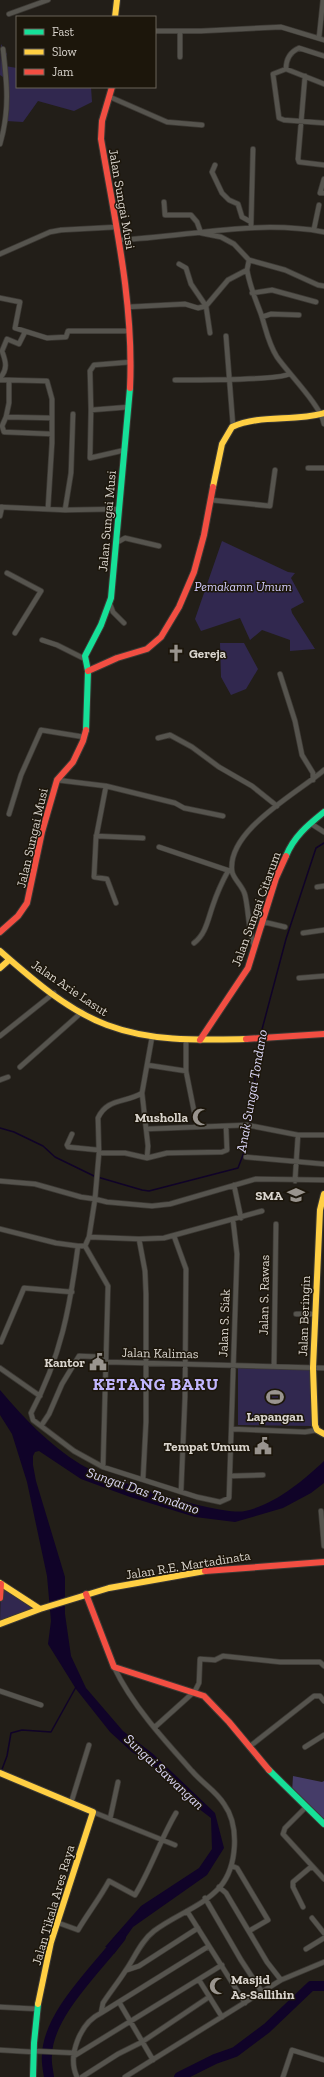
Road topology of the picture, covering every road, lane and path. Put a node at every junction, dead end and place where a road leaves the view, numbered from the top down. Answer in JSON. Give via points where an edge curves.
{"nodes":[{"id":1,"x":48,"y":0,"type":"edge"},
{"id":2,"x":117,"y":0,"type":"edge"},
{"id":3,"x":323,"y":0,"type":"edge"},
{"id":4,"x":9,"y":14,"type":"dead end"},
{"id":5,"x":115,"y":16,"type":"edge"},
{"id":6,"x":156,"y":31,"type":"edge"},
{"id":7,"x":180,"y":31,"type":"junction"},
{"id":8,"x":321,"y":39,"type":"edge"},
{"id":9,"x":3,"y":49,"type":"dead end"},
{"id":10,"x":324,"y":56,"type":"edge"},
{"id":11,"x":180,"y":57,"type":"dead end"},
{"id":12,"x":286,"y":69,"type":"junction"},
{"id":13,"x":305,"y":76,"type":"junction"},
{"id":14,"x":324,"y":84,"type":"edge"},
{"id":15,"x":112,"y":88,"type":"edge"},
{"id":16,"x":110,"y":97,"type":"junction"},
{"id":17,"x":302,"y":121,"type":"junction"},
{"id":18,"x":324,"y":123,"type":"edge"},
{"id":19,"x":202,"y":125,"type":"dead end"},
{"id":20,"x":0,"y":144,"type":"edge"},
{"id":21,"x":253,"y":149,"type":"dead end"},
{"id":22,"x":215,"y":165,"type":"dead end"},
{"id":23,"x":324,"y":165,"type":"edge"},
{"id":24,"x":324,"y":180,"type":"edge"},
{"id":25,"x":324,"y":193,"type":"edge"},
{"id":26,"x":164,"y":202,"type":"dead end"},
{"id":27,"x":319,"y":205,"type":"dead end"},
{"id":28,"x":251,"y":224,"type":"junction"},
{"id":29,"x":117,"y":227,"type":"junction"},
{"id":30,"x":314,"y":229,"type":"junction"},
{"id":31,"x":324,"y":232,"type":"edge"},
{"id":32,"x":201,"y":233,"type":"junction"},
{"id":33,"x":119,"y":240,"type":"junction"},
{"id":34,"x":0,"y":254,"type":"edge"},
{"id":35,"x":249,"y":260,"type":"junction"},
{"id":36,"x":179,"y":264,"type":"dead end"},
{"id":37,"x":247,"y":270,"type":"junction"},
{"id":38,"x":324,"y":286,"type":"edge"},
{"id":39,"x":252,"y":293,"type":"junction"},
{"id":40,"x":0,"y":298,"type":"edge"},
{"id":41,"x":316,"y":302,"type":"dead end"},
{"id":42,"x":206,"y":306,"type":"junction"},
{"id":43,"x":127,"y":307,"type":"junction"},
{"id":44,"x":299,"y":315,"type":"dead end"},
{"id":45,"x":262,"y":317,"type":"junction"},
{"id":46,"x":129,"y":331,"type":"junction"},
{"id":47,"x":25,"y":332,"type":"junction"},
{"id":48,"x":210,"y":333,"type":"dead end"},
{"id":49,"x":226,"y":336,"type":"dead end"},
{"id":50,"x":131,"y":362,"type":"junction"},
{"id":51,"x":289,"y":374,"type":"junction"},
{"id":52,"x":230,"y":378,"type":"junction"},
{"id":53,"x":0,"y":379,"type":"edge"},
{"id":54,"x":9,"y":380,"type":"junction"},
{"id":55,"x":175,"y":380,"type":"dead end"},
{"id":56,"x":129,"y":407,"type":"junction"},
{"id":57,"x":91,"y":410,"type":"junction"},
{"id":58,"x":73,"y":414,"type":"dead end"},
{"id":59,"x":323,"y":414,"type":"edge"},
{"id":60,"x":6,"y":417,"type":"junction"},
{"id":61,"x":52,"y":418,"type":"junction"},
{"id":62,"x":324,"y":424,"type":"edge"},
{"id":63,"x":233,"y":426,"type":"junction"},
{"id":64,"x":52,"y":434,"type":"junction"},
{"id":65,"x":125,"y":450,"type":"junction"},
{"id":66,"x":308,"y":468,"type":"dead end"},
{"id":67,"x":324,"y":468,"type":"edge"},
{"id":68,"x":276,"y":470,"type":"dead end"},
{"id":69,"x":211,"y":500,"type":"junction"},
{"id":70,"x":1,"y":507,"type":"edge"},
{"id":71,"x":48,"y":508,"type":"junction"},
{"id":72,"x":119,"y":509,"type":"junction"},
{"id":73,"x":65,"y":510,"type":"junction"},
{"id":74,"x":0,"y":516,"type":"edge"},
{"id":75,"x":116,"y":543,"type":"junction"},
{"id":76,"x":158,"y":546,"type":"dead end"},
{"id":77,"x":7,"y":573,"type":"dead end"},
{"id":78,"x":110,"y":604,"type":"junction"},
{"id":79,"x":124,"y":623,"type":"dead end"},
{"id":80,"x":15,"y":633,"type":"dead end"},
{"id":81,"x":42,"y":640,"type":"dead end"},
{"id":82,"x":85,"y":659,"type":"junction"},
{"id":83,"x":88,"y":671,"type":"junction"},
{"id":84,"x":280,"y":674,"type":"dead end"},
{"id":85,"x":84,"y":737,"type":"junction"},
{"id":86,"x":158,"y":738,"type":"dead end"},
{"id":87,"x":324,"y":770,"type":"edge"},
{"id":88,"x":57,"y":780,"type":"junction"},
{"id":89,"x":313,"y":780,"type":"junction"},
{"id":90,"x":106,"y":786,"type":"junction"},
{"id":91,"x":277,"y":806,"type":"junction"},
{"id":92,"x":324,"y":812,"type":"edge"},
{"id":93,"x":9,"y":814,"type":"dead end"},
{"id":94,"x":223,"y":816,"type":"dead end"},
{"id":95,"x":310,"y":823,"type":"junction"},
{"id":96,"x":324,"y":832,"type":"edge"},
{"id":97,"x":96,"y":836,"type":"junction"},
{"id":98,"x":143,"y":838,"type":"dead end"},
{"id":99,"x":159,"y":847,"type":"dead end"},
{"id":100,"x":230,"y":871,"type":"junction"},
{"id":101,"x":324,"y":886,"type":"edge"},
{"id":102,"x":317,"y":887,"type":"dead end"},
{"id":103,"x":116,"y":903,"type":"dead end"},
{"id":104,"x":261,"y":927,"type":"junction"},
{"id":105,"x":285,"y":927,"type":"dead end"},
{"id":106,"x":324,"y":930,"type":"edge"},
{"id":107,"x":0,"y":932,"type":"edge"},
{"id":108,"x":303,"y":933,"type":"dead end"},
{"id":109,"x":194,"y":943,"type":"dead end"},
{"id":110,"x":254,"y":946,"type":"junction"},
{"id":111,"x":0,"y":951,"type":"edge"},
{"id":112,"x":9,"y":960,"type":"junction"},
{"id":113,"x":0,"y":968,"type":"edge"},
{"id":114,"x":324,"y":976,"type":"edge"},
{"id":115,"x":299,"y":978,"type":"dead end"},
{"id":116,"x":54,"y":994,"type":"junction"},
{"id":117,"x":82,"y":1012,"type":"junction"},
{"id":118,"x":324,"y":1034,"type":"edge"},
{"id":119,"x":0,"y":1036,"type":"edge"},
{"id":120,"x":152,"y":1037,"type":"junction"},
{"id":121,"x":186,"y":1040,"type":"junction"},
{"id":122,"x":200,"y":1040,"type":"junction"},
{"id":123,"x":147,"y":1065,"type":"junction"},
{"id":124,"x":20,"y":1067,"type":"dead end"},
{"id":125,"x":186,"y":1071,"type":"junction"},
{"id":126,"x":8,"y":1077,"type":"dead end"},
{"id":127,"x":0,"y":1080,"type":"edge"},
{"id":128,"x":142,"y":1093,"type":"junction"},
{"id":129,"x":196,"y":1126,"type":"junction"},
{"id":130,"x":226,"y":1126,"type":"junction"},
{"id":131,"x":146,"y":1129,"type":"junction"},
{"id":132,"x":72,"y":1134,"type":"dead end"},
{"id":133,"x":298,"y":1135,"type":"junction"},
{"id":134,"x":324,"y":1135,"type":"edge"},
{"id":135,"x":99,"y":1151,"type":"junction"},
{"id":136,"x":246,"y":1157,"type":"dead end"},
{"id":137,"x":147,"y":1158,"type":"junction"},
{"id":138,"x":296,"y":1162,"type":"junction"},
{"id":139,"x":324,"y":1164,"type":"edge"},
{"id":140,"x":324,"y":1180,"type":"edge"},
{"id":141,"x":0,"y":1181,"type":"edge"},
{"id":142,"x":295,"y":1181,"type":"junction"},
{"id":143,"x":234,"y":1185,"type":"junction"},
{"id":144,"x":324,"y":1194,"type":"edge"},
{"id":145,"x":95,"y":1199,"type":"junction"},
{"id":146,"x":322,"y":1210,"type":"edge"},
{"id":147,"x":262,"y":1211,"type":"dead end"},
{"id":148,"x":241,"y":1218,"type":"junction"},
{"id":149,"x":233,"y":1220,"type":"junction"},
{"id":150,"x":276,"y":1224,"type":"dead end"},
{"id":151,"x":0,"y":1229,"type":"edge"},
{"id":152,"x":174,"y":1236,"type":"junction"},
{"id":153,"x":89,"y":1237,"type":"junction"},
{"id":154,"x":139,"y":1239,"type":"junction"},
{"id":155,"x":78,"y":1246,"type":"junction"},
{"id":156,"x":85,"y":1246,"type":"junction"},
{"id":157,"x":72,"y":1292,"type":"junction"},
{"id":158,"x":296,"y":1314,"type":"dead end"},
{"id":159,"x":314,"y":1314,"type":"junction"},
{"id":160,"x":1,"y":1342,"type":"edge"},
{"id":161,"x":107,"y":1361,"type":"junction"},
{"id":162,"x":146,"y":1363,"type":"junction"},
{"id":163,"x":185,"y":1364,"type":"junction"},
{"id":164,"x":233,"y":1365,"type":"junction"},
{"id":165,"x":274,"y":1366,"type":"junction"},
{"id":166,"x":0,"y":1368,"type":"edge"},
{"id":167,"x":312,"y":1368,"type":"junction"},
{"id":168,"x":324,"y":1368,"type":"edge"},
{"id":169,"x":40,"y":1396,"type":"junction"},
{"id":170,"x":41,"y":1426,"type":"junction"},
{"id":171,"x":233,"y":1429,"type":"junction"},
{"id":172,"x":317,"y":1430,"type":"junction"},
{"id":173,"x":324,"y":1434,"type":"edge"},
{"id":174,"x":103,"y":1466,"type":"junction"},
{"id":175,"x":263,"y":1475,"type":"dead end"},
{"id":176,"x":230,"y":1476,"type":"junction"},
{"id":177,"x":143,"y":1479,"type":"junction"},
{"id":178,"x":181,"y":1492,"type":"junction"},
{"id":179,"x":321,"y":1511,"type":"dead end"},
{"id":180,"x":324,"y":1546,"type":"edge"},
{"id":181,"x":324,"y":1562,"type":"edge"},
{"id":182,"x":0,"y":1584,"type":"edge"},
{"id":183,"x":84,"y":1595,"type":"junction"},
{"id":184,"x":0,"y":1598,"type":"edge"},
{"id":185,"x":42,"y":1609,"type":"junction"},
{"id":186,"x":0,"y":1624,"type":"edge"},
{"id":187,"x":324,"y":1666,"type":"edge"},
{"id":188,"x":114,"y":1667,"type":"junction"},
{"id":189,"x":0,"y":1691,"type":"edge"},
{"id":190,"x":195,"y":1691,"type":"junction"},
{"id":191,"x":324,"y":1701,"type":"edge"},
{"id":192,"x":41,"y":1705,"type":"dead end"},
{"id":193,"x":155,"y":1727,"type":"junction"},
{"id":194,"x":324,"y":1735,"type":"edge"},
{"id":195,"x":89,"y":1745,"type":"dead end"},
{"id":196,"x":249,"y":1747,"type":"junction"},
{"id":197,"x":305,"y":1747,"type":"dead end"},
{"id":198,"x":2,"y":1775,"type":"edge"},
{"id":199,"x":118,"y":1782,"type":"dead end"},
{"id":200,"x":71,"y":1803,"type":"junction"},
{"id":201,"x":306,"y":1807,"type":"junction"},
{"id":202,"x":93,"y":1812,"type":"junction"},
{"id":203,"x":176,"y":1813,"type":"dead end"},
{"id":204,"x":110,"y":1819,"type":"junction"},
{"id":205,"x":324,"y":1824,"type":"edge"},
{"id":206,"x":161,"y":1840,"type":"junction"},
{"id":207,"x":174,"y":1845,"type":"dead end"},
{"id":208,"x":232,"y":1866,"type":"junction"},
{"id":209,"x":312,"y":1866,"type":"junction"},
{"id":210,"x":324,"y":1878,"type":"edge"},
{"id":211,"x":219,"y":1887,"type":"junction"},
{"id":212,"x":205,"y":1898,"type":"junction"},
{"id":213,"x":303,"y":1907,"type":"dead end"},
{"id":214,"x":187,"y":1912,"type":"junction"},
{"id":215,"x":312,"y":1918,"type":"dead end"},
{"id":216,"x":56,"y":1922,"type":"junction"},
{"id":217,"x":198,"y":1928,"type":"junction"},
{"id":218,"x":249,"y":1931,"type":"junction"},
{"id":219,"x":324,"y":1933,"type":"edge"},
{"id":220,"x":324,"y":1938,"type":"edge"},
{"id":221,"x":209,"y":1946,"type":"junction"},
{"id":222,"x":306,"y":1949,"type":"dead end"},
{"id":223,"x":324,"y":1962,"type":"edge"},
{"id":224,"x":222,"y":1965,"type":"junction"},
{"id":225,"x":126,"y":1970,"type":"junction"},
{"id":226,"x":199,"y":1980,"type":"junction"},
{"id":227,"x":281,"y":1980,"type":"junction"},
{"id":228,"x":262,"y":1992,"type":"junction"},
{"id":229,"x":209,"y":1998,"type":"junction"},
{"id":230,"x":119,"y":2002,"type":"junction"},
{"id":231,"x":245,"y":2002,"type":"junction"},
{"id":232,"x":0,"y":2007,"type":"edge"},
{"id":233,"x":38,"y":2009,"type":"junction"},
{"id":234,"x":101,"y":2014,"type":"junction"},
{"id":235,"x":222,"y":2017,"type":"junction"},
{"id":236,"x":130,"y":2021,"type":"junction"},
{"id":237,"x":142,"y":2042,"type":"junction"},
{"id":238,"x":0,"y":2050,"type":"edge"},
{"id":239,"x":33,"y":2052,"type":"junction"},
{"id":240,"x":74,"y":2055,"type":"junction"},
{"id":241,"x":153,"y":2060,"type":"junction"},
{"id":242,"x":324,"y":2060,"type":"edge"},
{"id":243,"x":34,"y":2077,"type":"edge"},
{"id":244,"x":77,"y":2077,"type":"edge"},
{"id":245,"x":82,"y":2077,"type":"edge"},
{"id":246,"x":125,"y":2077,"type":"edge"},
{"id":247,"x":283,"y":2077,"type":"edge"}],
"edges":[{"from":1,"to":4,"type":"street"},
{"from":2,"to":5,"type":"main road"},
{"from":3,"to":8,"type":"street"},
{"from":6,"to":7,"type":"street"},
{"from":7,"to":8,"type":"street","via":[[281,27]]},
{"from":7,"to":11,"type":"street"},
{"from":9,"to":20,"type":"street","via":[[8,94],[6,126]]},
{"from":10,"to":12,"type":"street","via":[[299,48],[289,57]]},
{"from":12,"to":13,"type":"street"},
{"from":12,"to":17,"type":"street","via":[[273,74],[280,118]]},
{"from":13,"to":14,"type":"street"},
{"from":13,"to":17,"type":"street"},
{"from":15,"to":16,"type":"main road","name":"Jalan Sungai Musi"},
{"from":16,"to":19,"type":"street","via":[[167,122]]},
{"from":16,"to":29,"type":"main road","name":"Jalan Sungai Musi","via":[[101,125],[101,139]]},
{"from":17,"to":18,"type":"street"},
{"from":17,"to":23,"type":"street","via":[[298,161],[303,164]]},
{"from":21,"to":28,"type":"street"},
{"from":22,"to":28,"type":"street","via":[[212,172],[222,194],[238,204],[242,217]]},
{"from":24,"to":25,"type":"street","via":[[320,193]]},
{"from":26,"to":32,"type":"street","via":[[164,214],[192,216]]},
{"from":27,"to":30,"type":"street"},
{"from":28,"to":30,"type":"street"},
{"from":28,"to":32,"type":"street"},
{"from":29,"to":33,"type":"main road","name":"Jalan Sungai Musi"},
{"from":29,"to":34,"type":"street","via":[[50,232]]},
{"from":30,"to":31,"type":"street"},
{"from":32,"to":33,"type":"street","via":[[158,239]]},
{"from":32,"to":35,"type":"street","via":[[221,237],[234,244]]},
{"from":33,"to":43,"type":"main road","name":"Jalan Sungai Musi"},
{"from":35,"to":37,"type":"street"},
{"from":35,"to":38,"type":"street","via":[[285,270]]},
{"from":36,"to":42,"type":"street","via":[[186,268],[191,284]]},
{"from":37,"to":39,"type":"street"},
{"from":37,"to":42,"type":"street","via":[[228,280]]},
{"from":39,"to":41,"type":"street","via":[[272,290]]},
{"from":39,"to":45,"type":"street"},
{"from":40,"to":47,"type":"street","via":[[20,302],[14,327]]},
{"from":42,"to":43,"type":"street","via":[[198,308],[185,304]]},
{"from":42,"to":48,"type":"street"},
{"from":43,"to":46,"type":"main road","name":"Jalan Sungai Musi"},
{"from":44,"to":45,"type":"street","via":[[271,314]]},
{"from":45,"to":51,"type":"street","via":[[271,347]]},
{"from":46,"to":47,"type":"street","via":[[68,331],[66,337],[47,338]]},
{"from":46,"to":50,"type":"main road","name":"Jalan Sungai Musi"},
{"from":47,"to":53,"type":"street","via":[[19,344],[7,340],[2,351],[6,369]]},
{"from":49,"to":52,"type":"street"},
{"from":50,"to":56,"type":"main road","name":"Jalan Sungai Musi"},
{"from":50,"to":57,"type":"street","via":[[91,367]]},
{"from":51,"to":52,"type":"street"},
{"from":51,"to":59,"type":"street"},
{"from":52,"to":55,"type":"street"},
{"from":52,"to":63,"type":"street"},
{"from":53,"to":54,"type":"street"},
{"from":54,"to":60,"type":"street"},
{"from":54,"to":61,"type":"street","via":[[48,381],[52,399]]},
{"from":56,"to":57,"type":"street"},
{"from":56,"to":65,"type":"main road","name":"Jalan Sungai Musi"},
{"from":57,"to":65,"type":"street","via":[[90,458]]},
{"from":58,"to":73,"type":"street","via":[[71,473]]},
{"from":59,"to":62,"type":"street"},
{"from":59,"to":63,"type":"main road"},
{"from":60,"to":61,"type":"street"},
{"from":60,"to":64,"type":"street","via":[[2,426],[4,432]]},
{"from":61,"to":64,"type":"street"},
{"from":63,"to":69,"type":"main road","via":[[224,437]]},
{"from":64,"to":71,"type":"street"},
{"from":65,"to":72,"type":"main road","name":"Jalan Sungai Musi"},
{"from":66,"to":67,"type":"street"},
{"from":68,"to":69,"type":"street","via":[[270,506]]},
{"from":69,"to":83,"type":"main road","via":[[190,585],[176,614],[160,638],[144,651],[122,656]]},
{"from":70,"to":71,"type":"street"},
{"from":70,"to":74,"type":"street"},
{"from":71,"to":73,"type":"street"},
{"from":72,"to":73,"type":"street"},
{"from":72,"to":75,"type":"main road","name":"Jalan Sungai Musi"},
{"from":75,"to":76,"type":"street","via":[[125,538]]},
{"from":75,"to":78,"type":"main road","name":"Jalan Sungai Musi"},
{"from":77,"to":80,"type":"street","via":[[41,591]]},
{"from":78,"to":79,"type":"street","via":[[113,612]]},
{"from":78,"to":82,"type":"main road","name":"Jalan Sungai Musi"},
{"from":81,"to":82,"type":"street"},
{"from":82,"to":83,"type":"main road","name":"Jalan Sungai Musi"},
{"from":83,"to":85,"type":"main road","name":"Jalan Sungai Musi","via":[[87,725]]},
{"from":84,"to":89,"type":"street","via":[[295,721],[302,755],[313,773]]},
{"from":85,"to":88,"type":"main road","name":"Jalan Sungai Musi","via":[[73,762]]},
{"from":85,"to":93,"type":"street","via":[[41,730],[21,775]]},
{"from":86,"to":91,"type":"street","via":[[170,735],[192,746]]},
{"from":87,"to":89,"type":"street"},
{"from":88,"to":90,"type":"street"},
{"from":88,"to":107,"type":"main road","name":"Jalan Sungai Musi","via":[[42,832],[27,903],[18,916]]},
{"from":89,"to":91,"type":"street","via":[[297,789]]},
{"from":90,"to":94,"type":"street"},
{"from":90,"to":97,"type":"street"},
{"from":91,"to":100,"type":"street","via":[[239,843]]},
{"from":92,"to":95,"type":"main road","name":"Jalan Sungai Citarum"},
{"from":95,"to":96,"type":"street"},
{"from":95,"to":104,"type":"main road","name":"Jalan Sungai Citarum","via":[[297,834],[291,844],[276,878]]},
{"from":97,"to":98,"type":"street"},
{"from":97,"to":103,"type":"street","via":[[94,877],[107,879]]},
{"from":99,"to":100,"type":"street"},
{"from":100,"to":109,"type":"street","via":[[217,895],[203,934]]},
{"from":100,"to":110,"type":"street","via":[[244,892],[248,929]]},
{"from":101,"to":102,"type":"street"},
{"from":104,"to":105,"type":"street","via":[[264,922]]},
{"from":104,"to":110,"type":"main road","name":"Jalan Sungai Citarum"},
{"from":106,"to":108,"type":"street"},
{"from":110,"to":122,"type":"main road","name":"Jalan Sungai Citarum","via":[[248,968]]},
{"from":111,"to":112,"type":"main road","name":"Jalan Arie Lasut"},
{"from":112,"to":113,"type":"main road"},
{"from":112,"to":116,"type":"main road","name":"Jalan Arie Lasut"},
{"from":114,"to":115,"type":"street"},
{"from":116,"to":117,"type":"main road","name":"Jalan Arie Lasut"},
{"from":116,"to":119,"type":"street"},
{"from":117,"to":120,"type":"main road","name":"Jalan Arie Lasut","via":[[106,1025]]},
{"from":117,"to":124,"type":"street"},
{"from":118,"to":122,"type":"main road","name":"Jalan Arie Lasut","via":[[288,1038]]},
{"from":120,"to":121,"type":"main road","name":"Jalan Arie Lasut"},
{"from":120,"to":123,"type":"street"},
{"from":121,"to":122,"type":"main road","name":"Jalan Arie Lasut"},
{"from":121,"to":125,"type":"street"},
{"from":123,"to":125,"type":"street"},
{"from":123,"to":128,"type":"street"},
{"from":125,"to":129,"type":"street"},
{"from":126,"to":127,"type":"street"},
{"from":128,"to":131,"type":"street"},
{"from":128,"to":135,"type":"street","via":[[132,1098],[114,1101],[99,1115]]},
{"from":129,"to":130,"type":"street"},
{"from":129,"to":131,"type":"street"},
{"from":130,"to":133,"type":"street","via":[[249,1125]]},
{"from":130,"to":137,"type":"street","via":[[228,1146],[225,1151],[167,1153]]},
{"from":131,"to":137,"type":"street"},
{"from":132,"to":135,"type":"street","via":[[68,1147]]},
{"from":133,"to":134,"type":"street"},
{"from":133,"to":138,"type":"street"},
{"from":135,"to":137,"type":"street"},
{"from":135,"to":145,"type":"street"},
{"from":136,"to":138,"type":"street"},
{"from":138,"to":139,"type":"street"},
{"from":138,"to":142,"type":"street"},
{"from":140,"to":142,"type":"street"},
{"from":141,"to":145,"type":"street","via":[[35,1184]]},
{"from":142,"to":143,"type":"street","via":[[263,1179]]},
{"from":143,"to":145,"type":"street","via":[[170,1204],[152,1206]]},
{"from":143,"to":148,"type":"street"},
{"from":144,"to":146,"type":"main road","name":"Jalan Beringin"},
{"from":145,"to":153,"type":"street"},
{"from":146,"to":159,"type":"main road","name":"Jalan Beringin"},
{"from":147,"to":148,"type":"street"},
{"from":148,"to":149,"type":"street"},
{"from":149,"to":152,"type":"street"},
{"from":149,"to":164,"type":"street","name":"Jalan S. Siak","via":[[237,1254]]},
{"from":150,"to":165,"type":"street","name":"Jalan S. Rawas"},
{"from":151,"to":155,"type":"street"},
{"from":152,"to":154,"type":"street"},
{"from":152,"to":163,"type":"street","via":[[186,1269]]},
{"from":153,"to":154,"type":"street"},
{"from":153,"to":156,"type":"street"},
{"from":154,"to":162,"type":"street","via":[[146,1271]]},
{"from":155,"to":156,"type":"street"},
{"from":155,"to":157,"type":"street"},
{"from":156,"to":161,"type":"street","name":"Jalan Kalimas","via":[[108,1286]]},
{"from":157,"to":160,"type":"street","via":[[24,1288]]},
{"from":157,"to":169,"type":"street","via":[[57,1353]]},
{"from":158,"to":159,"type":"street"},
{"from":159,"to":167,"type":"main road","name":"Jalan Beringin"},
{"from":161,"to":162,"type":"street","name":"Jalan Kalimas"},
{"from":161,"to":170,"type":"street","via":[[104,1357],[79,1356]]},
{"from":161,"to":174,"type":"street"},
{"from":162,"to":163,"type":"street","name":"Jalan Kalimas"},
{"from":162,"to":177,"type":"street"},
{"from":163,"to":164,"type":"street","name":"Jalan Kalimas"},
{"from":163,"to":178,"type":"street"},
{"from":164,"to":165,"type":"street","name":"Jalan Kalimas"},
{"from":164,"to":171,"type":"street","name":"Jalan S. Siak"},
{"from":165,"to":167,"type":"street","name":"Jalan Kalimas"},
{"from":166,"to":169,"type":"street"},
{"from":167,"to":168,"type":"street","name":"Jalan Kalimas"},
{"from":167,"to":172,"type":"main road","name":"Jalan Beringin","via":[[314,1418]]},
{"from":169,"to":170,"type":"street","via":[[30,1413],[33,1420]]},
{"from":170,"to":174,"type":"street","via":[[74,1451]]},
{"from":171,"to":172,"type":"street","via":[[305,1432]]},
{"from":171,"to":176,"type":"street","name":"Jalan S. Siak"},
{"from":172,"to":173,"type":"main road"},
{"from":174,"to":177,"type":"street"},
{"from":175,"to":176,"type":"street"},
{"from":176,"to":178,"type":"street","name":"Jalan S. Siak","via":[[229,1498],[220,1502]]},
{"from":177,"to":178,"type":"street"},
{"from":179,"to":180,"type":"street"},
{"from":181,"to":183,"type":"main road","name":"Jalan R.E. Martadinata","via":[[227,1568]]},
{"from":182,"to":184,"type":"main road"},
{"from":182,"to":185,"type":"main road"},
{"from":183,"to":185,"type":"main road","name":"Jalan R.E. Martadinata"},
{"from":183,"to":188,"type":"main road"},
{"from":185,"to":186,"type":"main road"},
{"from":187,"to":190,"type":"street","via":[[317,1661],[280,1662],[223,1656],[215,1660],[200,1659],[199,1683]]},
{"from":188,"to":190,"type":"main road"},
{"from":188,"to":193,"type":"street","via":[[125,1687]]},
{"from":189,"to":192,"type":"street"},
{"from":190,"to":193,"type":"street"},
{"from":190,"to":196,"type":"main road","via":[[210,1700]]},
{"from":191,"to":196,"type":"street","via":[[320,1696],[314,1696]]},
{"from":193,"to":208,"type":"street","via":[[193,1772],[225,1804],[232,1827]]},
{"from":194,"to":197,"type":"street"},
{"from":195,"to":200,"type":"street"},
{"from":196,"to":201,"type":"main road","via":[[262,1764]]},
{"from":198,"to":200,"type":"main road"},
{"from":199,"to":204,"type":"street"},
{"from":200,"to":202,"type":"main road"},
{"from":201,"to":205,"type":"main road"},
{"from":201,"to":209,"type":"street","via":[[285,1828],[283,1834]]},
{"from":202,"to":204,"type":"street"},
{"from":202,"to":216,"type":"main road","name":"Jalan Tikala Ares Raya"},
{"from":203,"to":206,"type":"street"},
{"from":204,"to":206,"type":"street"},
{"from":206,"to":207,"type":"street"},
{"from":206,"to":216,"type":"street","via":[[148,1873],[135,1895],[109,1880],[78,1930]]},
{"from":208,"to":211,"type":"street"},
{"from":208,"to":218,"type":"street","via":[[237,1868],[268,1920]]},
{"from":209,"to":210,"type":"street"},
{"from":209,"to":213,"type":"street","via":[[294,1882],[293,1887]]},
{"from":211,"to":212,"type":"street"},
{"from":211,"to":218,"type":"street","via":[[226,1893]]},
{"from":212,"to":214,"type":"street"},
{"from":212,"to":228,"type":"street"},
{"from":214,"to":217,"type":"street"},
{"from":214,"to":225,"type":"street","via":[[150,1934]]},
{"from":215,"to":219,"type":"street"},
{"from":216,"to":233,"type":"main road","name":"Jalan Tikala Ares Raya","via":[[46,1947]]},
{"from":217,"to":221,"type":"street"},
{"from":217,"to":225,"type":"street","via":[[139,1966]]},
{"from":218,"to":227,"type":"street"},
{"from":220,"to":222,"type":"street"},
{"from":221,"to":224,"type":"street"},
{"from":221,"to":230,"type":"street"},
{"from":223,"to":227,"type":"street"},
{"from":224,"to":226,"type":"street"},
{"from":224,"to":231,"type":"street"},
{"from":225,"to":234,"type":"street","via":[[103,2003]]},
{"from":226,"to":229,"type":"street"},
{"from":226,"to":236,"type":"street"},
{"from":227,"to":228,"type":"street"},
{"from":228,"to":231,"type":"street"},
{"from":229,"to":235,"type":"street"},
{"from":229,"to":237,"type":"street"},
{"from":230,"to":234,"type":"street"},
{"from":230,"to":236,"type":"street"},
{"from":231,"to":235,"type":"street"},
{"from":232,"to":233,"type":"street"},
{"from":233,"to":239,"type":"main road","name":"Jalan Tikala Ares Raya"},
{"from":234,"to":240,"type":"street","via":[[88,2021]]},
{"from":235,"to":241,"type":"street"},
{"from":236,"to":237,"type":"street"},
{"from":236,"to":240,"type":"street"},
{"from":237,"to":241,"type":"street"},
{"from":237,"to":245,"type":"street"},
{"from":238,"to":239,"type":"street"},
{"from":239,"to":240,"type":"street"},
{"from":239,"to":243,"type":"main road","name":"Jalan Tikala Ares Raya"},
{"from":240,"to":244,"type":"street","via":[[73,2068]]},
{"from":241,"to":246,"type":"street"},
{"from":242,"to":247,"type":"street","via":[[292,2050]]}]}
